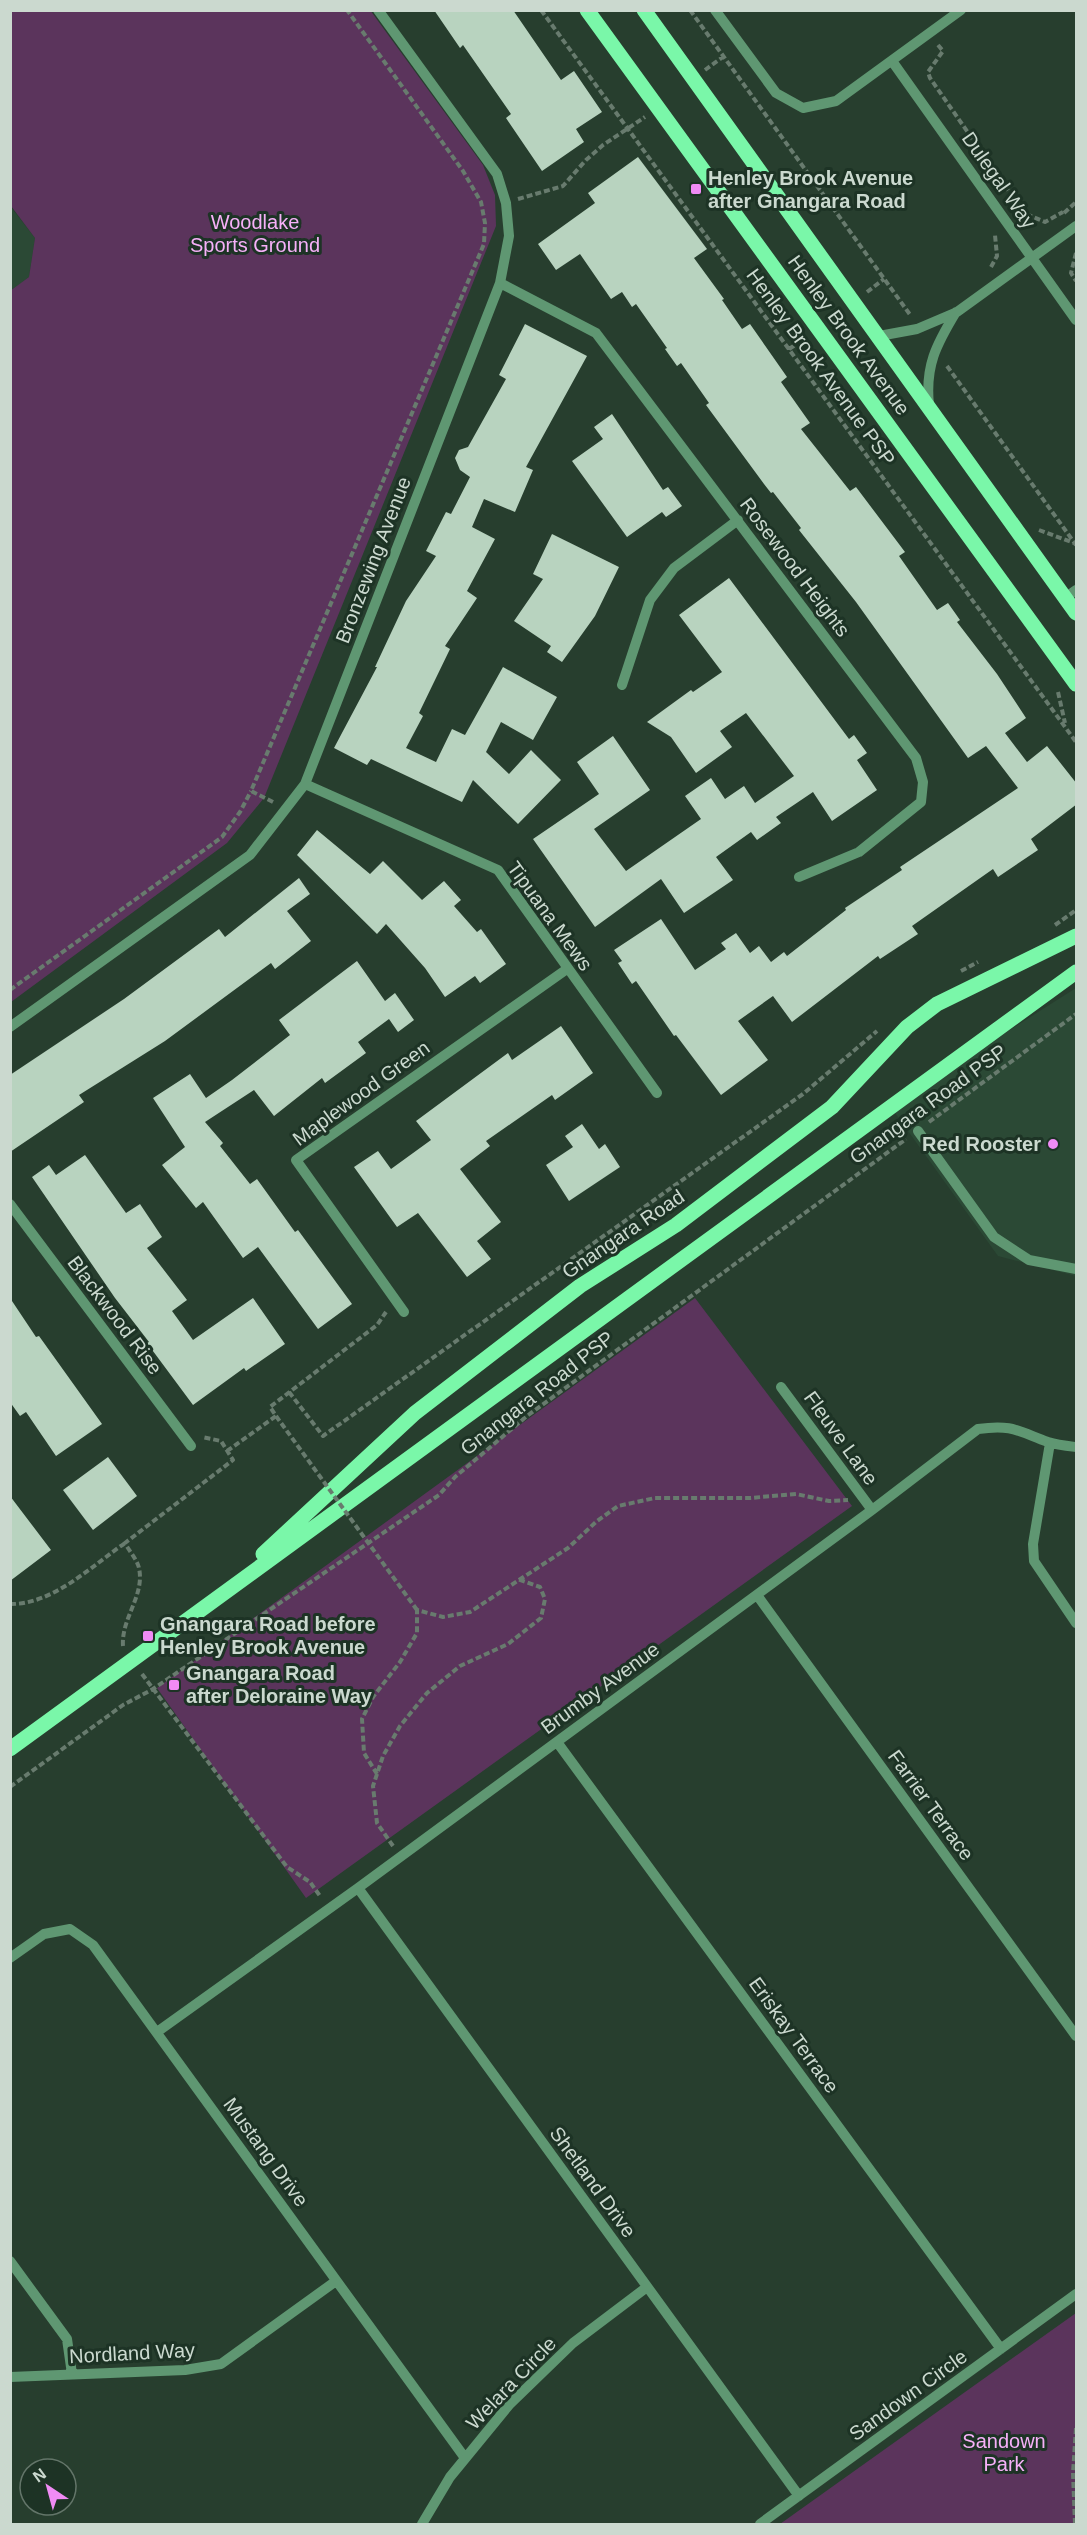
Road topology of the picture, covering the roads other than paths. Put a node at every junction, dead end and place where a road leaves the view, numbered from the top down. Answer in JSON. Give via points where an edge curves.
{"nodes":[{"id":1,"x":378,"y":10,"type":"edge"},
{"id":2,"x":587,"y":10,"type":"edge"},
{"id":3,"x":644,"y":10,"type":"edge"},
{"id":4,"x":715,"y":10,"type":"edge"},
{"id":5,"x":961,"y":10,"type":"edge"},
{"id":6,"x":892,"y":61,"type":"junction"},
{"id":7,"x":1077,"y":226,"type":"edge"},
{"id":8,"x":1031,"y":258,"type":"junction"},
{"id":9,"x":500,"y":283,"type":"junction"},
{"id":10,"x":957,"y":312,"type":"junction"},
{"id":11,"x":1077,"y":320,"type":"edge"},
{"id":12,"x":879,"y":336,"type":"junction"},
{"id":13,"x":928,"y":405,"type":"junction"},
{"id":14,"x":738,"y":520,"type":"junction"},
{"id":15,"x":1071,"y":594,"type":"edge"},
{"id":16,"x":1077,"y":613,"type":"edge"},
{"id":17,"x":1077,"y":684,"type":"edge"},
{"id":18,"x":622,"y":685,"type":"dead end"},
{"id":19,"x":305,"y":784,"type":"junction"},
{"id":20,"x":799,"y":877,"type":"dead end"},
{"id":21,"x":1077,"y":936,"type":"edge"},
{"id":22,"x":567,"y":969,"type":"junction"},
{"id":23,"x":1077,"y":972,"type":"edge"},
{"id":24,"x":10,"y":1027,"type":"edge"},
{"id":25,"x":657,"y":1093,"type":"dead end"},
{"id":26,"x":918,"y":1131,"type":"road end"},
{"id":27,"x":10,"y":1204,"type":"edge"},
{"id":28,"x":1077,"y":1269,"type":"edge"},
{"id":29,"x":404,"y":1312,"type":"dead end"},
{"id":30,"x":781,"y":1387,"type":"dead end"},
{"id":31,"x":1050,"y":1443,"type":"junction"},
{"id":32,"x":191,"y":1446,"type":"dead end"},
{"id":33,"x":1077,"y":1447,"type":"edge"},
{"id":34,"x":872,"y":1510,"type":"junction"},
{"id":35,"x":757,"y":1594,"type":"junction"},
{"id":36,"x":215,"y":1599,"type":"junction"},
{"id":37,"x":1077,"y":1623,"type":"edge"},
{"id":38,"x":557,"y":1742,"type":"junction"},
{"id":39,"x":10,"y":1749,"type":"edge"},
{"id":40,"x":358,"y":1888,"type":"junction"},
{"id":41,"x":10,"y":1958,"type":"edge"},
{"id":42,"x":157,"y":2032,"type":"junction"},
{"id":43,"x":1077,"y":2036,"type":"edge"},
{"id":44,"x":10,"y":2261,"type":"edge"},
{"id":45,"x":336,"y":2281,"type":"junction"},
{"id":46,"x":647,"y":2287,"type":"junction"},
{"id":47,"x":1077,"y":2294,"type":"edge"},
{"id":48,"x":1001,"y":2349,"type":"junction"},
{"id":49,"x":72,"y":2374,"type":"junction"},
{"id":50,"x":10,"y":2377,"type":"edge"},
{"id":51,"x":465,"y":2458,"type":"junction"},
{"id":52,"x":799,"y":2496,"type":"junction"},
{"id":53,"x":422,"y":2524,"type":"edge"},
{"id":54,"x":760,"y":2524,"type":"edge"}],
"edges":[{"from":1,"to":9,"type":"street","name":"Bronzewing Avenue","via":[[497,174],[506,203],[509,236]]},
{"from":2,"to":17,"type":"main road","name":"Henley Brook Avenue"},
{"from":3,"to":12,"type":"main road","name":"Henley Brook Avenue"},
{"from":4,"to":6,"type":"street","via":[[776,93],[803,108],[836,101]]},
{"from":5,"to":6,"type":"street"},
{"from":6,"to":8,"type":"street","name":"Dulegal Way"},
{"from":7,"to":8,"type":"street"},
{"from":8,"to":10,"type":"street"},
{"from":8,"to":11,"type":"street","name":"Dulegal Way"},
{"from":9,"to":14,"type":"street","name":"Rosewood Heights","via":[[596,333]]},
{"from":9,"to":19,"type":"street","name":"Bronzewing Avenue"},
{"from":10,"to":12,"type":"street","via":[[920,328]]},
{"from":10,"to":13,"type":"street","via":[[930,362]]},
{"from":12,"to":13,"type":"main road","name":"Henley Brook Avenue"},
{"from":13,"to":15,"type":"main road","name":"Henley Brook Avenue"},
{"from":14,"to":18,"type":"street","via":[[674,568],[650,600]]},
{"from":14,"to":20,"type":"street","name":"Rosewood Heights","via":[[916,758],[923,782],[921,802],[859,852]]},
{"from":15,"to":16,"type":"main road","name":"Henley Brook Avenue"},
{"from":19,"to":22,"type":"street","name":"Tipuana Mews","via":[[498,870]]},
{"from":19,"to":24,"type":"street","name":"Bronzewing Avenue","via":[[250,855]]},
{"from":21,"to":36,"type":"main road","name":"Gnangara Road","via":[[937,1004],[907,1027],[832,1107],[676,1225],[580,1287],[415,1413]]},
{"from":22,"to":25,"type":"street","name":"Tipuana Mews"},
{"from":22,"to":29,"type":"street","name":"Maplewood Green","via":[[296,1160]]},
{"from":23,"to":36,"type":"main road","name":"Gnangara Road"},
{"from":26,"to":28,"type":"street","via":[[994,1237],[1029,1260]]},
{"from":27,"to":32,"type":"street","name":"Blackwood Rise"},
{"from":30,"to":34,"type":"street","name":"Fleuve Lane"},
{"from":31,"to":33,"type":"street","name":"Brumby Avenue"},
{"from":31,"to":34,"type":"street","name":"Brumby Avenue","via":[[1015,1428],[978,1429]]},
{"from":31,"to":37,"type":"street","via":[[1033,1544],[1034,1561]]},
{"from":34,"to":35,"type":"street","name":"Brumby Avenue"},
{"from":35,"to":38,"type":"street","name":"Brumby Avenue"},
{"from":35,"to":43,"type":"street","name":"Farrier Terrace"},
{"from":36,"to":39,"type":"main road","name":"Gnangara Road"},
{"from":38,"to":40,"type":"street","name":"Brumby Avenue"},
{"from":38,"to":48,"type":"street","name":"Eriskay Terrace"},
{"from":40,"to":42,"type":"street","name":"Brumby Avenue"},
{"from":40,"to":46,"type":"street","name":"Shetland Drive"},
{"from":41,"to":42,"type":"street","name":"Mustang Drive","via":[[44,1934],[70,1929],[93,1944]]},
{"from":42,"to":45,"type":"street","name":"Mustang Drive"},
{"from":44,"to":49,"type":"street","via":[[67,2339]]},
{"from":45,"to":49,"type":"street","name":"Nordland Way","via":[[220,2364],[185,2370]]},
{"from":45,"to":51,"type":"street","name":"Mustang Drive"},
{"from":46,"to":51,"type":"street","name":"Welara Circle","via":[[573,2343],[509,2405]]},
{"from":46,"to":52,"type":"street","name":"Shetland Drive"},
{"from":47,"to":48,"type":"street","name":"Sandown Circle"},
{"from":48,"to":52,"type":"street","name":"Sandown Circle"},
{"from":49,"to":50,"type":"street","name":"Nordland Way"},
{"from":51,"to":53,"type":"street","name":"Welara Circle"},
{"from":52,"to":54,"type":"street","name":"Sandown Circle"}]}
